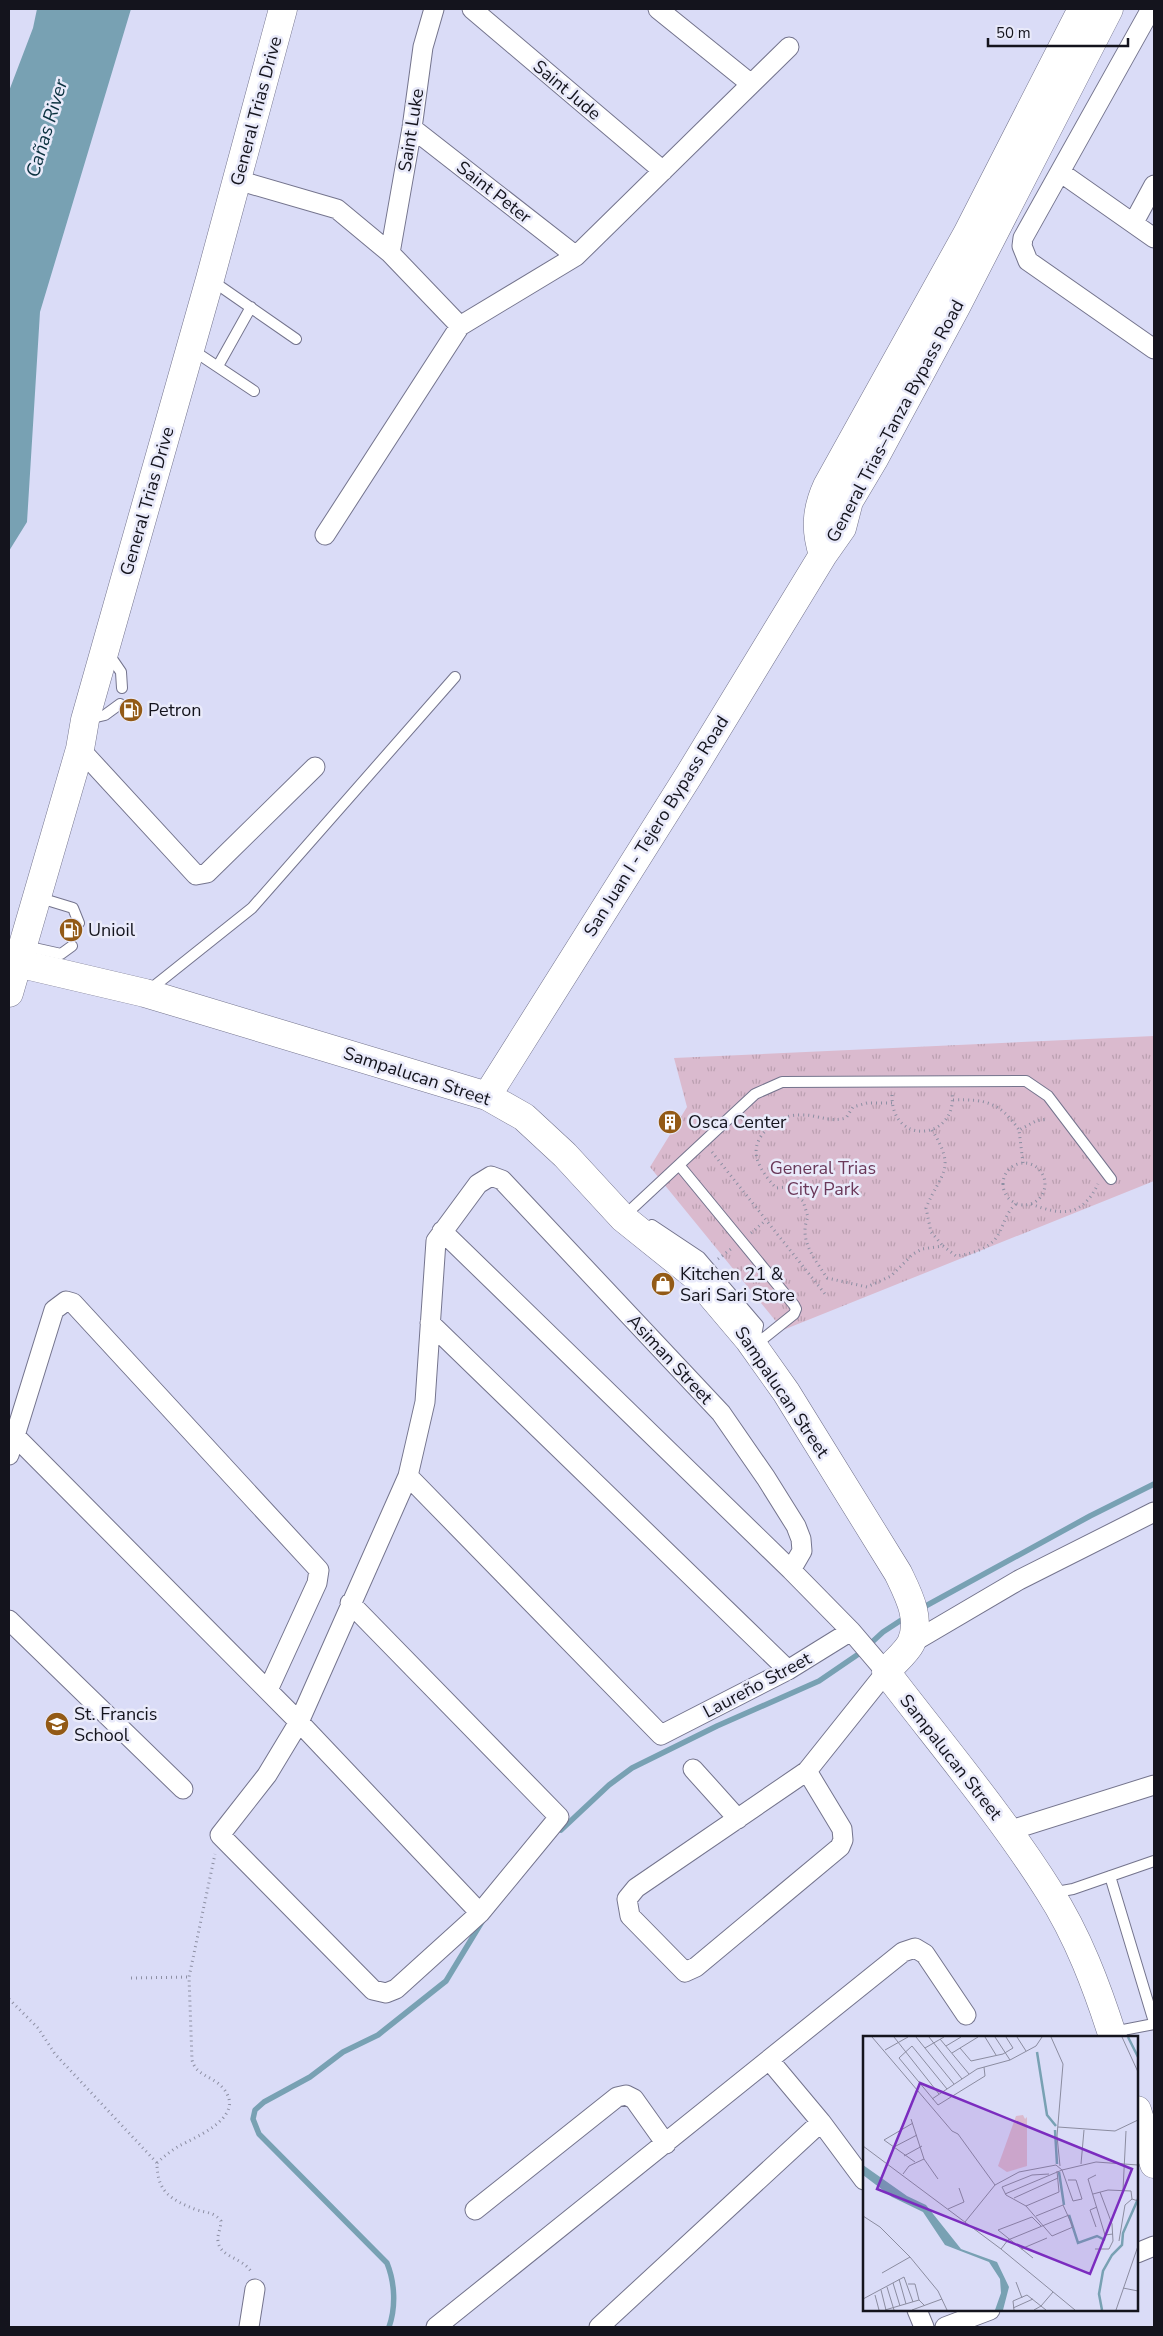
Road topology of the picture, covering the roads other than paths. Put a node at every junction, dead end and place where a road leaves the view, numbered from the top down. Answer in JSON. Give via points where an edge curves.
{"nodes":[{"id":1,"x":283,"y":9,"type":"edge"},
{"id":2,"x":434,"y":9,"type":"edge"},
{"id":3,"x":472,"y":9,"type":"edge"},
{"id":4,"x":658,"y":9,"type":"edge"},
{"id":5,"x":1082,"y":9,"type":"edge"},
{"id":6,"x":1109,"y":9,"type":"edge"},
{"id":7,"x":1152,"y":9,"type":"edge"},
{"id":8,"x":789,"y":48,"type":"dead end"},
{"id":9,"x":751,"y":84,"type":"junction"},
{"id":10,"x":412,"y":128,"type":"junction"},
{"id":11,"x":663,"y":171,"type":"junction"},
{"id":12,"x":1060,"y":172,"type":"junction"},
{"id":13,"x":238,"y":180,"type":"junction"},
{"id":14,"x":1154,"y":185,"type":"edge"},
{"id":15,"x":1134,"y":222,"type":"junction"},
{"id":16,"x":1154,"y":238,"type":"edge"},
{"id":17,"x":390,"y":253,"type":"junction"},
{"id":18,"x":576,"y":256,"type":"junction"},
{"id":19,"x":210,"y":279,"type":"junction"},
{"id":20,"x":251,"y":307,"type":"junction"},
{"id":21,"x":460,"y":326,"type":"junction"},
{"id":22,"x":296,"y":339,"type":"dead end"},
{"id":23,"x":191,"y":349,"type":"junction"},
{"id":24,"x":1154,"y":349,"type":"edge"},
{"id":25,"x":218,"y":366,"type":"junction"},
{"id":26,"x":254,"y":391,"type":"dead end"},
{"id":27,"x":325,"y":535,"type":"dead end"},
{"id":28,"x":823,"y":555,"type":"junction"},
{"id":29,"x":105,"y":650,"type":"junction"},
{"id":30,"x":456,"y":677,"type":"dead end"},
{"id":31,"x":122,"y":688,"type":"dead end"},
{"id":32,"x":120,"y":704,"type":"dead end"},
{"id":33,"x":85,"y":720,"type":"junction"},
{"id":34,"x":80,"y":749,"type":"junction"},
{"id":35,"x":315,"y":768,"type":"dead end"},
{"id":36,"x":35,"y":897,"type":"junction"},
{"id":37,"x":79,"y":923,"type":"dead end"},
{"id":38,"x":72,"y":946,"type":"dead end"},
{"id":39,"x":19,"y":954,"type":"junction"},
{"id":40,"x":59,"y":964,"type":"junction"},
{"id":41,"x":9,"y":993,"type":"edge"},
{"id":42,"x":145,"y":993,"type":"junction"},
{"id":43,"x":487,"y":1096,"type":"junction"},
{"id":44,"x":679,"y":1165,"type":"junction"},
{"id":45,"x":1107,"y":1175,"type":"road end"},
{"id":46,"x":634,"y":1216,"type":"junction"},
{"id":47,"x":442,"y":1231,"type":"junction"},
{"id":48,"x":430,"y":1323,"type":"junction"},
{"id":49,"x":754,"y":1347,"type":"junction"},
{"id":50,"x":11,"y":1434,"type":"edge"},
{"id":51,"x":9,"y":1455,"type":"edge"},
{"id":52,"x":408,"y":1476,"type":"junction"},
{"id":53,"x":1154,"y":1512,"type":"edge"},
{"id":54,"x":791,"y":1570,"type":"junction"},
{"id":55,"x":350,"y":1603,"type":"junction"},
{"id":56,"x":9,"y":1620,"type":"edge"},
{"id":57,"x":851,"y":1631,"type":"junction"},
{"id":58,"x":910,"y":1644,"type":"junction"},
{"id":59,"x":788,"y":1670,"type":"junction"},
{"id":60,"x":886,"y":1672,"type":"junction"},
{"id":61,"x":268,"y":1690,"type":"junction"},
{"id":62,"x":299,"y":1722,"type":"junction"},
{"id":63,"x":693,"y":1769,"type":"dead end"},
{"id":64,"x":807,"y":1771,"type":"junction"},
{"id":65,"x":1154,"y":1785,"type":"edge"},
{"id":66,"x":183,"y":1789,"type":"dead end"},
{"id":67,"x":738,"y":1819,"type":"junction"},
{"id":68,"x":1008,"y":1831,"type":"junction"},
{"id":69,"x":1154,"y":1860,"type":"edge"},
{"id":70,"x":1110,"y":1876,"type":"junction"},
{"id":71,"x":1050,"y":1893,"type":"junction"},
{"id":72,"x":480,"y":1913,"type":"junction"},
{"id":73,"x":966,"y":2015,"type":"dead end"},
{"id":74,"x":1154,"y":2023,"type":"edge"},
{"id":75,"x":1112,"y":2035,"type":"edge"},
{"id":76,"x":770,"y":2061,"type":"junction"},
{"id":77,"x":1138,"y":2113,"type":"edge"},
{"id":78,"x":821,"y":2122,"type":"junction"},
{"id":79,"x":666,"y":2144,"type":"junction"},
{"id":80,"x":1154,"y":2164,"type":"edge"},
{"id":81,"x":863,"y":2179,"type":"edge"},
{"id":82,"x":474,"y":2210,"type":"dead end"},
{"id":83,"x":1154,"y":2246,"type":"edge"},
{"id":84,"x":1138,"y":2253,"type":"edge"},
{"id":85,"x":255,"y":2289,"type":"road end"},
{"id":86,"x":917,"y":2311,"type":"edge"},
{"id":87,"x":987,"y":2311,"type":"edge"},
{"id":88,"x":249,"y":2327,"type":"edge"},
{"id":89,"x":436,"y":2327,"type":"edge"},
{"id":90,"x":599,"y":2327,"type":"edge"},
{"id":91,"x":924,"y":2327,"type":"edge"},
{"id":92,"x":946,"y":2327,"type":"edge"}],
"edges":[{"from":1,"to":13,"type":"street","name":"General Trias Drive"},
{"from":2,"to":10,"type":"street","name":"Saint Luke","via":[[424,47]]},
{"from":3,"to":11,"type":"street","name":"Saint Jude"},
{"from":4,"to":9,"type":"street"},
{"from":5,"to":28,"type":"street","name":"General Trias–Tanza Bypass Road","via":[[967,234],[824,494],[817,522],[817,536]]},
{"from":6,"to":28,"type":"street","name":"General Trias–Tanza Bypass Road","via":[[957,306],[848,501],[842,528]]},
{"from":7,"to":12,"type":"street"},
{"from":8,"to":9,"type":"street"},
{"from":9,"to":11,"type":"street"},
{"from":10,"to":17,"type":"street","name":"Saint Luke"},
{"from":10,"to":18,"type":"street","name":"Saint Peter"},
{"from":11,"to":18,"type":"street"},
{"from":12,"to":15,"type":"street"},
{"from":12,"to":24,"type":"street","via":[[1023,238],[1024,256]]},
{"from":13,"to":17,"type":"street","via":[[337,209]]},
{"from":13,"to":19,"type":"street","name":"General Trias Drive"},
{"from":14,"to":15,"type":"street"},
{"from":15,"to":16,"type":"street"},
{"from":17,"to":21,"type":"street"},
{"from":18,"to":21,"type":"street"},
{"from":19,"to":20,"type":"lane"},
{"from":19,"to":23,"type":"street","name":"General Trias Drive"},
{"from":20,"to":22,"type":"lane"},
{"from":20,"to":25,"type":"lane"},
{"from":21,"to":27,"type":"street"},
{"from":23,"to":25,"type":"lane"},
{"from":23,"to":29,"type":"street","name":"General Trias Drive"},
{"from":25,"to":26,"type":"lane"},
{"from":28,"to":43,"type":"street","name":"San Juan I - Tejero Bypass Road","via":[[690,775]]},
{"from":29,"to":31,"type":"lane","via":[[122,672]]},
{"from":29,"to":33,"type":"street","name":"General Trias Drive"},
{"from":30,"to":42,"type":"lane","via":[[252,908]]},
{"from":32,"to":33,"type":"lane","via":[[105,715]]},
{"from":33,"to":34,"type":"street","name":"General Trias Drive"},
{"from":34,"to":35,"type":"street","via":[[196,875],[202,876]]},
{"from":34,"to":36,"type":"street","name":"General Trias Drive"},
{"from":36,"to":37,"type":"lane","via":[[73,908]]},
{"from":36,"to":39,"type":"street","name":"General Trias Drive"},
{"from":38,"to":40,"type":"lane"},
{"from":39,"to":40,"type":"street","name":"Sampalucan Street"},
{"from":39,"to":41,"type":"street","name":"General Trias Drive"},
{"from":40,"to":42,"type":"street","name":"Sampalucan Street"},
{"from":42,"to":43,"type":"street","name":"Sampalucan Street"},
{"from":43,"to":46,"type":"street","name":"Sampalucan Street","via":[[524,1117]]},
{"from":44,"to":45,"type":"lane","via":[[755,1094],[782,1082],[1026,1081],[1048,1096]]},
{"from":44,"to":46,"type":"lane"},
{"from":44,"to":49,"type":"lane","via":[[796,1309]]},
{"from":46,"to":49,"type":"street","name":"Sampalucan Street","via":[[694,1275]]},
{"from":47,"to":48,"type":"street","via":[[434,1250]]},
{"from":47,"to":54,"type":"street"},
{"from":47,"to":54,"type":"street","name":"Asiman Street","via":[[478,1184],[491,1176],[502,1180],[721,1413],[796,1526],[802,1550]]},
{"from":48,"to":52,"type":"street","via":[[425,1402]]},
{"from":48,"to":59,"type":"street"},
{"from":49,"to":58,"type":"street","name":"Sampalucan Street","via":[[791,1400],[898,1572],[915,1615],[915,1630]]},
{"from":50,"to":51,"type":"street"},
{"from":50,"to":61,"type":"street"},
{"from":50,"to":61,"type":"street","via":[[54,1310],[66,1301],[73,1303],[318,1570],[317,1582]]},
{"from":52,"to":55,"type":"street"},
{"from":52,"to":59,"type":"street","name":"Laureño Street","via":[[661,1735]]},
{"from":53,"to":58,"type":"street","via":[[1019,1580]]},
{"from":54,"to":57,"type":"street"},
{"from":55,"to":62,"type":"street"},
{"from":55,"to":72,"type":"street","via":[[559,1817]]},
{"from":56,"to":66,"type":"street"},
{"from":57,"to":59,"type":"street","name":"Laureño Street"},
{"from":57,"to":60,"type":"street"},
{"from":58,"to":60,"type":"street","name":"Sampalucan Street"},
{"from":60,"to":64,"type":"street"},
{"from":60,"to":68,"type":"street","name":"Sampalucan Street"},
{"from":61,"to":62,"type":"street"},
{"from":62,"to":72,"type":"street"},
{"from":62,"to":72,"type":"street","via":[[267,1775],[220,1835],[373,1990],[386,1993],[396,1989]]},
{"from":63,"to":67,"type":"street"},
{"from":64,"to":67,"type":"street"},
{"from":64,"to":67,"type":"street","via":[[842,1829],[844,1840],[840,1847],[696,1967],[685,1972],[630,1916],[627,1899],[636,1888]]},
{"from":65,"to":68,"type":"street"},
{"from":68,"to":71,"type":"street","name":"Sampalucan Street"},
{"from":69,"to":70,"type":"lane"},
{"from":70,"to":71,"type":"lane"},
{"from":70,"to":74,"type":"lane"},
{"from":71,"to":75,"type":"street","name":"Sampalucan Street","via":[[1087,1963]]},
{"from":73,"to":76,"type":"street","via":[[926,1954],[915,1948],[893,1958]]},
{"from":74,"to":75,"type":"lane"},
{"from":76,"to":78,"type":"street"},
{"from":76,"to":79,"type":"street"},
{"from":77,"to":80,"type":"street"},
{"from":78,"to":81,"type":"street"},
{"from":78,"to":90,"type":"street"},
{"from":79,"to":82,"type":"street","via":[[634,2100],[626,2095],[617,2097]]},
{"from":79,"to":89,"type":"street"},
{"from":83,"to":84,"type":"street"},
{"from":85,"to":88,"type":"street"},
{"from":86,"to":91,"type":"street"},
{"from":87,"to":92,"type":"street"}]}
